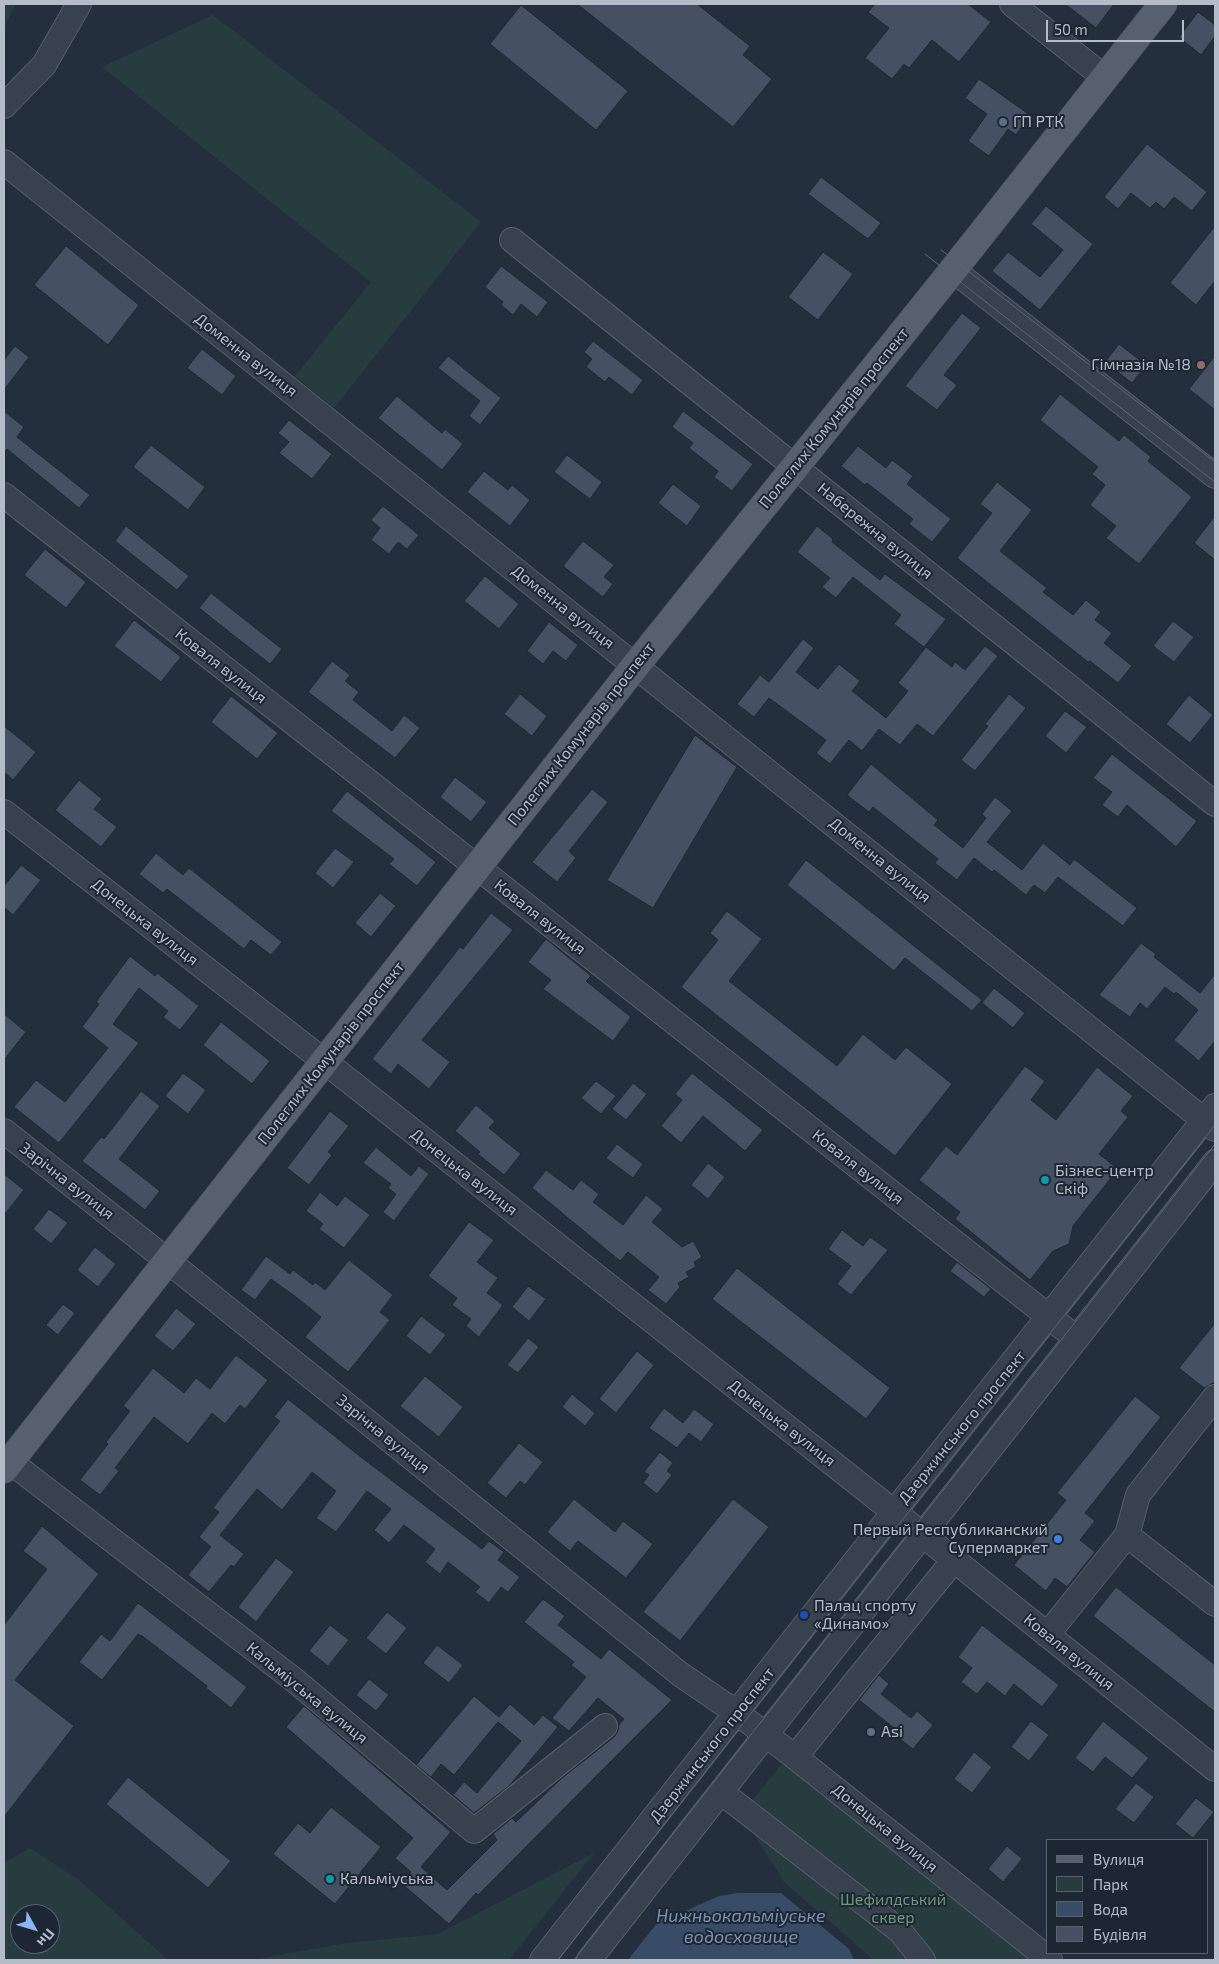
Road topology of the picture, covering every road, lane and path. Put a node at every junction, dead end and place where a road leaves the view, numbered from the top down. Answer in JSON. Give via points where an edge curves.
{"nodes":[{"id":1,"x":79,"y":4,"type":"edge"},
{"id":2,"x":1012,"y":4,"type":"edge"},
{"id":3,"x":1163,"y":4,"type":"edge"},
{"id":4,"x":1104,"y":77,"type":"junction"},
{"id":5,"x":4,"y":106,"type":"edge"},
{"id":6,"x":4,"y":162,"type":"edge"},
{"id":7,"x":512,"y":240,"type":"dead end"},
{"id":8,"x":953,"y":270,"type":"junction"},
{"id":9,"x":795,"y":466,"type":"junction"},
{"id":10,"x":1215,"y":476,"type":"edge"},
{"id":11,"x":4,"y":495,"type":"edge"},
{"id":12,"x":636,"y":665,"type":"junction"},
{"id":13,"x":1215,"y":804,"type":"edge"},
{"id":14,"x":4,"y":812,"type":"edge"},
{"id":15,"x":476,"y":867,"type":"junction"},
{"id":16,"x":324,"y":1061,"type":"junction"},
{"id":17,"x":1212,"y":1119,"type":"edge"},
{"id":18,"x":4,"y":1131,"type":"edge"},
{"id":19,"x":1215,"y":1162,"type":"edge"},
{"id":20,"x":168,"y":1261,"type":"junction"},
{"id":21,"x":1050,"y":1317,"type":"junction"},
{"id":22,"x":1076,"y":1338,"type":"junction"},
{"id":23,"x":1215,"y":1397,"type":"edge"},
{"id":24,"x":6,"y":1463,"type":"edge"},
{"id":25,"x":894,"y":1512,"type":"junction"},
{"id":26,"x":922,"y":1534,"type":"junction"},
{"id":27,"x":1127,"y":1535,"type":"junction"},
{"id":28,"x":954,"y":1560,"type":"junction"},
{"id":29,"x":1215,"y":1604,"type":"edge"},
{"id":30,"x":1047,"y":1635,"type":"junction"},
{"id":31,"x":737,"y":1713,"type":"junction"},
{"id":32,"x":605,"y":1726,"type":"dead end"},
{"id":33,"x":765,"y":1734,"type":"junction"},
{"id":34,"x":795,"y":1757,"type":"junction"},
{"id":35,"x":1215,"y":1769,"type":"edge"},
{"id":36,"x":721,"y":1792,"type":"junction"},
{"id":37,"x":542,"y":1960,"type":"edge"},
{"id":38,"x":589,"y":1960,"type":"edge"},
{"id":39,"x":923,"y":1960,"type":"edge"},
{"id":40,"x":1050,"y":1960,"type":"edge"}],
"edges":[{"from":1,"to":5,"type":"street","via":[[44,65]]},
{"from":2,"to":4,"type":"street"},
{"from":3,"to":4,"type":"main road","name":"Полеглих Комунарів проспект"},
{"from":4,"to":8,"type":"main road","name":"Полеглих Комунарів проспект"},
{"from":6,"to":12,"type":"street","name":"Доменна вулиця"},
{"from":7,"to":9,"type":"street","name":"Набережна вулиця"},
{"from":8,"to":9,"type":"main road","name":"Полеглих Комунарів проспект"},
{"from":8,"to":10,"type":"street"},
{"from":9,"to":12,"type":"main road","name":"Полеглих Комунарів проспект"},
{"from":9,"to":13,"type":"street","name":"Набережна вулиця"},
{"from":11,"to":15,"type":"street","name":"Коваля вулиця"},
{"from":12,"to":15,"type":"main road","name":"Полеглих Комунарів проспект"},
{"from":12,"to":17,"type":"street","name":"Доменна вулиця"},
{"from":14,"to":16,"type":"street","name":"Донецька вулиця"},
{"from":15,"to":16,"type":"main road","name":"Полеглих Комунарів проспект"},
{"from":15,"to":21,"type":"street","name":"Коваля вулиця"},
{"from":16,"to":20,"type":"main road","name":"Полеглих Комунарів проспект"},
{"from":16,"to":25,"type":"street","name":"Донецька вулиця"},
{"from":17,"to":21,"type":"street","name":"Дзержинського проспект"},
{"from":18,"to":20,"type":"street","name":"Зарічна вулиця"},
{"from":19,"to":22,"type":"street","name":"Дзержинського проспект"},
{"from":20,"to":24,"type":"main road","name":"Полеглих Комунарів проспект"},
{"from":20,"to":31,"type":"street","name":"Зарічна вулиця","via":[[680,1674]]},
{"from":21,"to":22,"type":"street","name":"Коваля вулиця"},
{"from":21,"to":25,"type":"street","name":"Дзержинського проспект"},
{"from":22,"to":26,"type":"street","name":"Дзержинського проспект"},
{"from":23,"to":27,"type":"street","via":[[1138,1495]]},
{"from":24,"to":32,"type":"street","name":"Кальміуська вулиця","via":[[293,1679],[474,1831]]},
{"from":25,"to":26,"type":"street","name":"Донецька вулиця"},
{"from":25,"to":31,"type":"street","name":"Дзержинського проспект"},
{"from":26,"to":28,"type":"street","name":"Коваля вулиця"},
{"from":26,"to":33,"type":"street","name":"Дзержинського проспект"},
{"from":27,"to":29,"type":"street"},
{"from":27,"to":30,"type":"street"},
{"from":28,"to":30,"type":"street","name":"Коваля вулиця"},
{"from":28,"to":34,"type":"street"},
{"from":30,"to":35,"type":"street","name":"Коваля вулиця"},
{"from":31,"to":33,"type":"street","name":"Зарічна вулиця"},
{"from":31,"to":37,"type":"street","name":"Дзержинського проспект"},
{"from":33,"to":34,"type":"street","name":"Донецька вулиця"},
{"from":33,"to":36,"type":"street","name":"Дзержинського проспект"},
{"from":34,"to":40,"type":"street","name":"Донецька вулиця"},
{"from":36,"to":38,"type":"street","name":"Дзержинського проспект"},
{"from":36,"to":39,"type":"street","via":[[900,1931]]}]}
